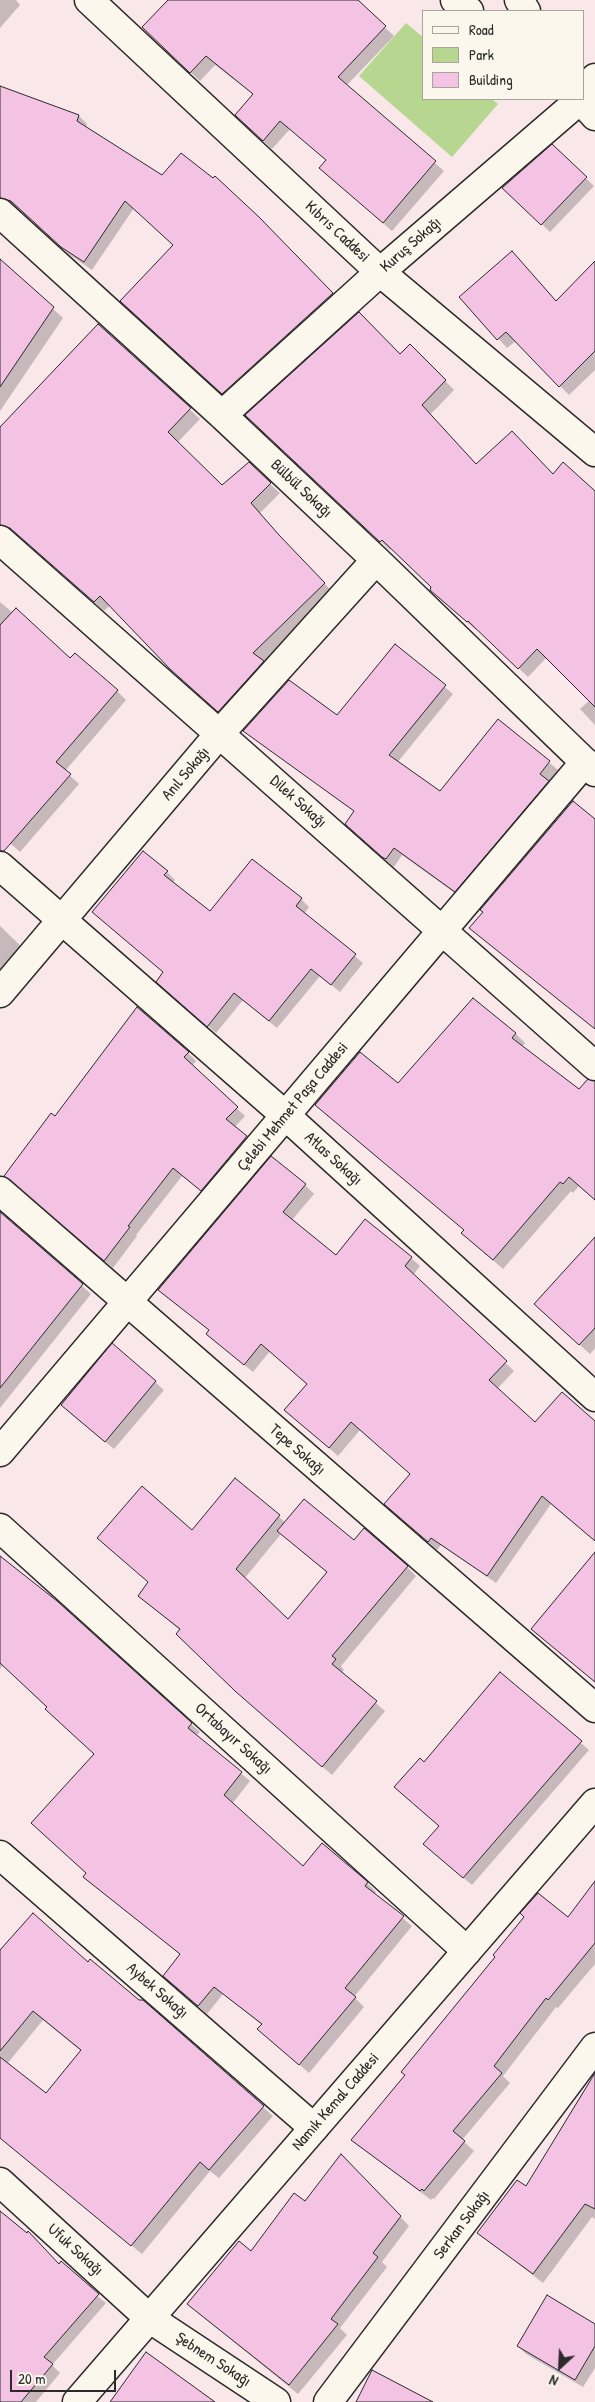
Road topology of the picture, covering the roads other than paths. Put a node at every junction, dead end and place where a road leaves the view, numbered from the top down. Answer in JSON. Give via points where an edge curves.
{"nodes":[{"id":1,"x":89,"y":0,"type":"edge"},
{"id":2,"x":455,"y":0,"type":"edge"},
{"id":3,"x":468,"y":10,"type":"edge"},
{"id":4,"x":595,"y":78,"type":"edge"},
{"id":5,"x":585,"y":93,"type":"edge"},
{"id":6,"x":580,"y":100,"type":"edge"},
{"id":7,"x":582,"y":100,"type":"edge"},
{"id":8,"x":595,"y":116,"type":"edge"},
{"id":9,"x":0,"y":213,"type":"edge"},
{"id":10,"x":380,"y":272,"type":"junction"},
{"id":11,"x":222,"y":415,"type":"junction"},
{"id":12,"x":595,"y":452,"type":"edge"},
{"id":13,"x":0,"y":540,"type":"edge"},
{"id":14,"x":376,"y":560,"type":"junction"},
{"id":15,"x":220,"y":733,"type":"junction"},
{"id":16,"x":590,"y":767,"type":"edge"},
{"id":17,"x":0,"y":866,"type":"edge"},
{"id":18,"x":61,"y":922,"type":"junction"},
{"id":19,"x":442,"y":930,"type":"junction"},
{"id":20,"x":0,"y":993,"type":"edge"},
{"id":21,"x":595,"y":1066,"type":"edge"},
{"id":22,"x":286,"y":1116,"type":"junction"},
{"id":23,"x":0,"y":1191,"type":"edge"},
{"id":24,"x":127,"y":1303,"type":"junction"},
{"id":25,"x":595,"y":1396,"type":"edge"},
{"id":26,"x":0,"y":1452,"type":"edge"},
{"id":27,"x":0,"y":1528,"type":"edge"},
{"id":28,"x":595,"y":1708,"type":"edge"},
{"id":29,"x":595,"y":1803,"type":"edge"},
{"id":30,"x":0,"y":1855,"type":"edge"},
{"id":31,"x":467,"y":1951,"type":"junction"},
{"id":32,"x":595,"y":2047,"type":"edge"},
{"id":33,"x":314,"y":2128,"type":"junction"},
{"id":34,"x":0,"y":2182,"type":"edge"},
{"id":35,"x":149,"y":2318,"type":"junction"},
{"id":36,"x":77,"y":2402,"type":"edge"},
{"id":37,"x":276,"y":2402,"type":"edge"},
{"id":38,"x":328,"y":2402,"type":"edge"}],
"edges":[{"from":1,"to":10,"type":"street","name":"Kıbrıs Caddesi"},
{"from":2,"to":3,"type":"street"},
{"from":4,"to":5,"type":"street"},
{"from":6,"to":10,"type":"street","name":"Kuruş Sokağı"},
{"from":7,"to":8,"type":"street"},
{"from":9,"to":11,"type":"street","name":"Bülbül Sokağı"},
{"from":10,"to":11,"type":"street","name":"Kuruş Sokağı"},
{"from":10,"to":12,"type":"street","name":"Kıbrıs Caddesi"},
{"from":11,"to":14,"type":"street","name":"Bülbül Sokağı"},
{"from":13,"to":15,"type":"street","name":"Dilek Sokağı"},
{"from":14,"to":15,"type":"street","name":"Anıl Sokağı"},
{"from":14,"to":16,"type":"street","name":"Bülbül Sokağı"},
{"from":15,"to":18,"type":"street","name":"Anıl Sokağı"},
{"from":15,"to":19,"type":"street","name":"Dilek Sokağı"},
{"from":16,"to":19,"type":"street","name":"Çelebi Mehmet Paşa Caddesi"},
{"from":17,"to":18,"type":"street","name":"Atlas Sokağı"},
{"from":18,"to":20,"type":"street","name":"Anıl Sokağı"},
{"from":18,"to":22,"type":"street","name":"Atlas Sokağı"},
{"from":19,"to":21,"type":"street","name":"Dilek Sokağı"},
{"from":19,"to":22,"type":"street","name":"Çelebi Mehmet Paşa Caddesi"},
{"from":22,"to":24,"type":"street","name":"Çelebi Mehmet Paşa Caddesi"},
{"from":22,"to":25,"type":"street","name":"Atlas Sokağı"},
{"from":23,"to":24,"type":"street","name":"Tepe Sokağı"},
{"from":24,"to":26,"type":"street","name":"Çelebi Mehmet Paşa Caddesi"},
{"from":24,"to":28,"type":"street","name":"Tepe Sokağı"},
{"from":27,"to":31,"type":"street","name":"Ortabayır Sokağı"},
{"from":29,"to":31,"type":"street","name":"Namık Kemal Caddesi"},
{"from":30,"to":33,"type":"street","name":"Aybek Sokağı"},
{"from":31,"to":33,"type":"street","name":"Namık Kemal Caddesi"},
{"from":32,"to":38,"type":"street","name":"Serkan Sokağı"},
{"from":33,"to":35,"type":"street","name":"Namık Kemal Caddesi"},
{"from":34,"to":35,"type":"street","name":"Ufuk Sokağı"},
{"from":35,"to":36,"type":"street","name":"Namık Kemal Caddesi"},
{"from":35,"to":37,"type":"street","name":"Şebnem Sokağı"}]}
